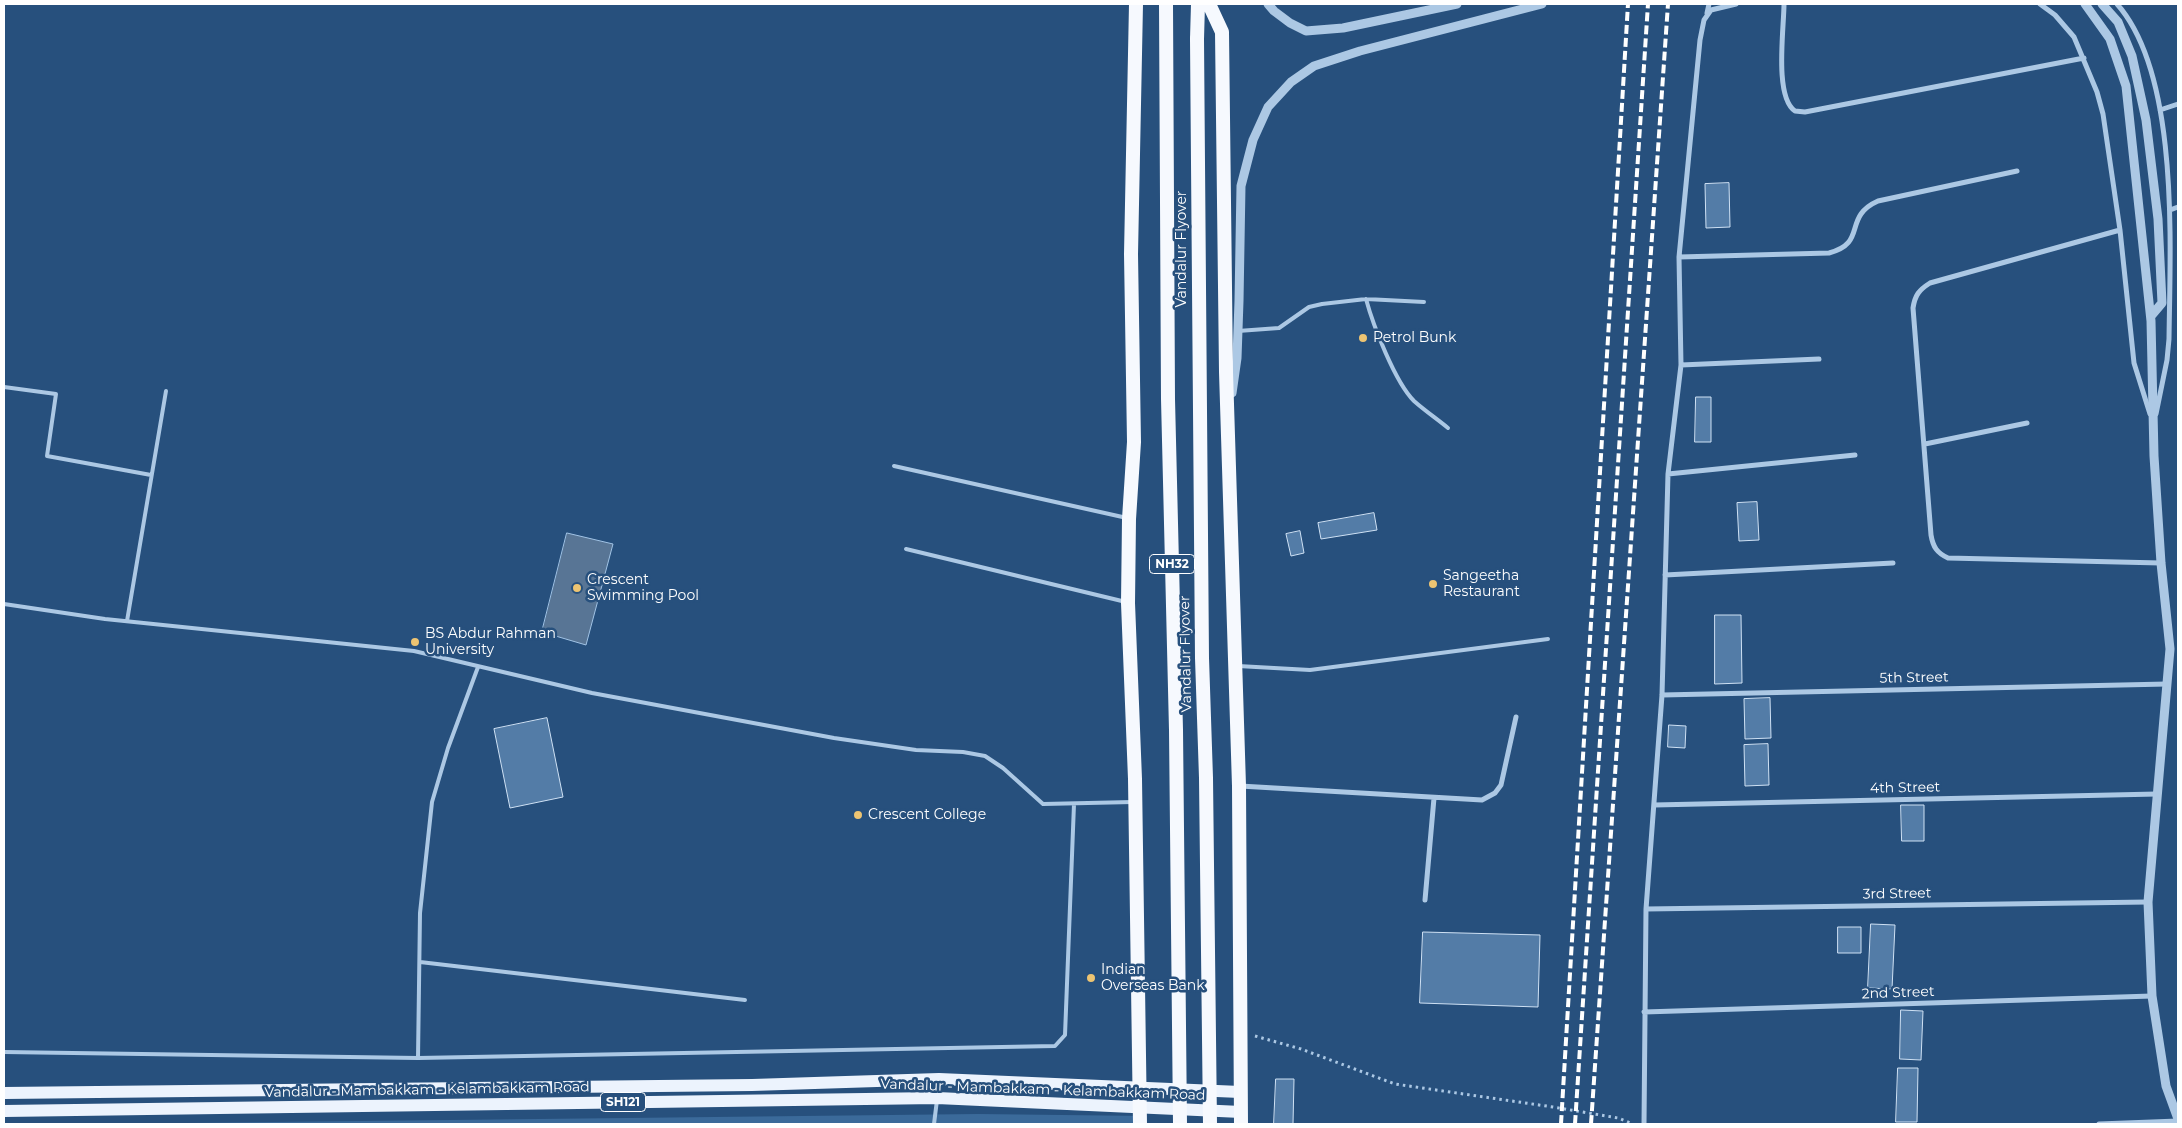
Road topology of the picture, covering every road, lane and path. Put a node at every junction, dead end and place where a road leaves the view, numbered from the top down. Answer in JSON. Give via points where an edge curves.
{"nodes":[{"id":1,"x":1136,"y":4,"type":"edge"},
{"id":2,"x":1166,"y":4,"type":"edge"},
{"id":3,"x":1198,"y":4,"type":"edge"},
{"id":4,"x":1209,"y":4,"type":"edge"},
{"id":5,"x":1268,"y":4,"type":"edge"},
{"id":6,"x":1457,"y":4,"type":"edge"},
{"id":7,"x":1542,"y":4,"type":"edge"},
{"id":8,"x":1709,"y":4,"type":"edge"},
{"id":9,"x":1736,"y":4,"type":"edge"},
{"id":10,"x":1784,"y":4,"type":"edge"},
{"id":11,"x":2040,"y":4,"type":"edge"},
{"id":12,"x":2085,"y":4,"type":"edge"},
{"id":13,"x":2102,"y":4,"type":"edge"},
{"id":14,"x":2117,"y":4,"type":"edge"},
{"id":15,"x":1707,"y":14,"type":"junction"},
{"id":16,"x":2084,"y":58,"type":"junction"},
{"id":17,"x":2178,"y":104,"type":"edge"},
{"id":18,"x":2160,"y":110,"type":"junction"},
{"id":19,"x":2017,"y":171,"type":"dead end"},
{"id":20,"x":2178,"y":207,"type":"edge"},
{"id":21,"x":2170,"y":210,"type":"junction"},
{"id":22,"x":2120,"y":230,"type":"junction"},
{"id":23,"x":1679,"y":257,"type":"junction"},
{"id":24,"x":1366,"y":299,"type":"junction"},
{"id":25,"x":1424,"y":302,"type":"dead end"},
{"id":26,"x":2150,"y":316,"type":"junction"},
{"id":27,"x":1238,"y":331,"type":"junction"},
{"id":28,"x":1819,"y":358,"type":"dead end"},
{"id":29,"x":1681,"y":365,"type":"junction"},
{"id":30,"x":4,"y":387,"type":"edge"},
{"id":31,"x":166,"y":392,"type":"dead end"},
{"id":32,"x":1228,"y":423,"type":"junction"},
{"id":33,"x":2027,"y":423,"type":"dead end"},
{"id":34,"x":2154,"y":424,"type":"junction"},
{"id":35,"x":1448,"y":428,"type":"dead end"},
{"id":36,"x":1925,"y":444,"type":"junction"},
{"id":37,"x":1854,"y":455,"type":"dead end"},
{"id":38,"x":894,"y":466,"type":"dead end"},
{"id":39,"x":1668,"y":474,"type":"junction"},
{"id":40,"x":151,"y":475,"type":"junction"},
{"id":41,"x":1129,"y":519,"type":"junction"},
{"id":42,"x":906,"y":549,"type":"dead end"},
{"id":43,"x":2161,"y":563,"type":"junction"},
{"id":44,"x":1893,"y":564,"type":"dead end"},
{"id":45,"x":1665,"y":575,"type":"junction"},
{"id":46,"x":1128,"y":603,"type":"junction"},
{"id":47,"x":4,"y":604,"type":"edge"},
{"id":48,"x":127,"y":621,"type":"junction"},
{"id":49,"x":1548,"y":639,"type":"dead end"},
{"id":50,"x":2174,"y":660,"type":"edge"},
{"id":51,"x":478,"y":666,"type":"junction"},
{"id":52,"x":1237,"y":666,"type":"junction"},
{"id":53,"x":2167,"y":684,"type":"junction"},
{"id":54,"x":1662,"y":695,"type":"junction"},
{"id":55,"x":1516,"y":717,"type":"dead end"},
{"id":56,"x":1239,"y":786,"type":"junction"},
{"id":57,"x":2157,"y":794,"type":"junction"},
{"id":58,"x":1434,"y":798,"type":"junction"},
{"id":59,"x":1135,"y":802,"type":"junction"},
{"id":60,"x":1074,"y":804,"type":"junction"},
{"id":61,"x":1654,"y":805,"type":"junction"},
{"id":62,"x":1425,"y":900,"type":"dead end"},
{"id":63,"x":2148,"y":902,"type":"junction"},
{"id":64,"x":1646,"y":909,"type":"junction"},
{"id":65,"x":420,"y":962,"type":"junction"},
{"id":66,"x":2152,"y":996,"type":"junction"},
{"id":67,"x":745,"y":1000,"type":"dead end"},
{"id":68,"x":1644,"y":1012,"type":"junction"},
{"id":69,"x":1240,"y":1032,"type":"junction"},
{"id":70,"x":4,"y":1052,"type":"edge"},
{"id":71,"x":418,"y":1058,"type":"junction"},
{"id":72,"x":1141,"y":1086,"type":"junction"},
{"id":73,"x":1240,"y":1092,"type":"junction"},
{"id":74,"x":4,"y":1093,"type":"edge"},
{"id":75,"x":937,"y":1098,"type":"junction"},
{"id":76,"x":1141,"y":1108,"type":"junction"},
{"id":77,"x":4,"y":1112,"type":"edge"},
{"id":78,"x":1241,"y":1118,"type":"edge"},
{"id":79,"x":2178,"y":1120,"type":"edge"},
{"id":80,"x":934,"y":1124,"type":"edge"},
{"id":81,"x":1140,"y":1124,"type":"edge"},
{"id":82,"x":1180,"y":1124,"type":"edge"},
{"id":83,"x":1210,"y":1124,"type":"edge"},
{"id":84,"x":1633,"y":1124,"type":"edge"},
{"id":85,"x":1644,"y":1124,"type":"edge"},
{"id":86,"x":2099,"y":1124,"type":"edge"}],
"edges":[{"from":1,"to":41,"type":"highway","via":[[1131,254],[1134,442]]},
{"from":2,"to":82,"type":"highway","name":"Vandalur Flyover","number":"NH32","bridge":true,"via":[[1168,400],[1176,730]]},
{"from":3,"to":83,"type":"highway","name":"Vandalur Flyover","number":"NH32","bridge":true,"via":[[1202,638]]},
{"from":4,"to":32,"type":"highway","via":[[1222,32]]},
{"from":5,"to":6,"type":"street","via":[[1306,31],[1343,28]]},
{"from":7,"to":27,"type":"street","via":[[1314,66],[1292,82],[1268,107],[1253,140],[1241,186]]},
{"from":8,"to":15,"type":"street"},
{"from":9,"to":15,"type":"street","via":[[1716,7]]},
{"from":10,"to":16,"type":"street","via":[[1782,85],[1785,99],[1795,111],[1805,112]]},
{"from":11,"to":16,"type":"street","via":[[2055,15],[2074,37]]},
{"from":12,"to":26,"type":"street","via":[[2110,39],[2126,86]]},
{"from":13,"to":26,"type":"street","via":[[2118,22],[2132,56],[2146,120],[2158,219],[2162,302]]},
{"from":14,"to":18,"type":"street","via":[[2147,56]]},
{"from":15,"to":23,"type":"street","via":[[1700,40]]},
{"from":16,"to":22,"type":"street","via":[[2103,114]]},
{"from":17,"to":18,"type":"street"},
{"from":18,"to":21,"type":"street"},
{"from":19,"to":23,"type":"street","via":[[1868,205],[1858,217],[1852,240],[1840,250]]},
{"from":20,"to":21,"type":"street"},
{"from":21,"to":34,"type":"street","via":[[2167,360]]},
{"from":22,"to":34,"type":"street","via":[[2134,363]]},
{"from":22,"to":36,"type":"street","via":[[1921,289],[1915,296],[1913,308]]},
{"from":23,"to":29,"type":"street"},
{"from":24,"to":25,"type":"lane"},
{"from":24,"to":27,"type":"lane","via":[[1309,306],[1279,328]]},
{"from":24,"to":35,"type":"lane","via":[[1390,362],[1404,386],[1413,400]]},
{"from":26,"to":34,"type":"street"},
{"from":27,"to":32,"type":"street"},
{"from":28,"to":29,"type":"street"},
{"from":29,"to":39,"type":"street"},
{"from":30,"to":40,"type":"lane","via":[[56,394],[47,456]]},
{"from":31,"to":40,"type":"lane"},
{"from":32,"to":52,"type":"highway"},
{"from":33,"to":36,"type":"street"},
{"from":34,"to":43,"type":"street"},
{"from":36,"to":43,"type":"street","via":[[1931,535],[1933,547],[1939,554],[1948,558]]},
{"from":37,"to":39,"type":"street"},
{"from":38,"to":41,"type":"lane"},
{"from":39,"to":45,"type":"street"},
{"from":40,"to":48,"type":"lane"},
{"from":41,"to":46,"type":"highway"},
{"from":42,"to":46,"type":"lane"},
{"from":43,"to":50,"type":"street"},
{"from":44,"to":45,"type":"street"},
{"from":45,"to":54,"type":"street"},
{"from":46,"to":59,"type":"highway"},
{"from":47,"to":48,"type":"lane"},
{"from":48,"to":51,"type":"lane","via":[[414,651]]},
{"from":49,"to":52,"type":"lane","via":[[1310,670]]},
{"from":50,"to":53,"type":"street"},
{"from":51,"to":60,"type":"lane","via":[[592,693],[834,738],[985,756],[1043,804]]},
{"from":51,"to":65,"type":"lane","via":[[432,802],[420,913]]},
{"from":52,"to":56,"type":"highway"},
{"from":53,"to":54,"type":"street","name":"5th Street"},
{"from":53,"to":57,"type":"street"},
{"from":54,"to":61,"type":"street"},
{"from":55,"to":58,"type":"street","via":[[1501,785],[1495,793],[1482,800]]},
{"from":56,"to":58,"type":"street"},
{"from":56,"to":69,"type":"highway"},
{"from":57,"to":61,"type":"street","name":"4th Street"},
{"from":57,"to":63,"type":"street"},
{"from":58,"to":62,"type":"street"},
{"from":59,"to":60,"type":"lane"},
{"from":59,"to":72,"type":"highway"},
{"from":60,"to":71,"type":"lane","via":[[1065,1035],[1055,1046]]},
{"from":61,"to":64,"type":"street"},
{"from":63,"to":64,"type":"street","name":"3rd Street"},
{"from":63,"to":66,"type":"street"},
{"from":64,"to":68,"type":"street"},
{"from":65,"to":67,"type":"lane"},
{"from":65,"to":71,"type":"lane"},
{"from":66,"to":68,"type":"street","name":"2nd Street"},
{"from":66,"to":79,"type":"street","via":[[2166,1086]]},
{"from":68,"to":85,"type":"street"},
{"from":69,"to":73,"type":"highway"},
{"from":69,"to":84,"type":"path","via":[[1301,1049],[1395,1084],[1571,1110],[1618,1118]]},
{"from":70,"to":71,"type":"lane"},
{"from":72,"to":73,"type":"main road","name":"Vandalur - Mambakkam - Kelambakkam Road","number":"SH121"},
{"from":72,"to":74,"type":"main road","name":"Vandalur - Mambakkam - Kelambakkam Road","number":"SH121","via":[[939,1078],[752,1085]]},
{"from":72,"to":76,"type":"highway"},
{"from":73,"to":78,"type":"highway"},
{"from":75,"to":76,"type":"main road","name":"Vandalur - Mambakkam - Kelambakkam Road","number":"SH121"},
{"from":75,"to":77,"type":"main road","name":"Vandalur - Mambakkam - Kelambakkam Road","number":"SH121"},
{"from":75,"to":80,"type":"lane"},
{"from":76,"to":78,"type":"main road","name":"Vandalur - Mambakkam - Kelambakkam Road","number":"SH121"},
{"from":76,"to":81,"type":"highway"},
{"from":79,"to":86,"type":"street"}]}
